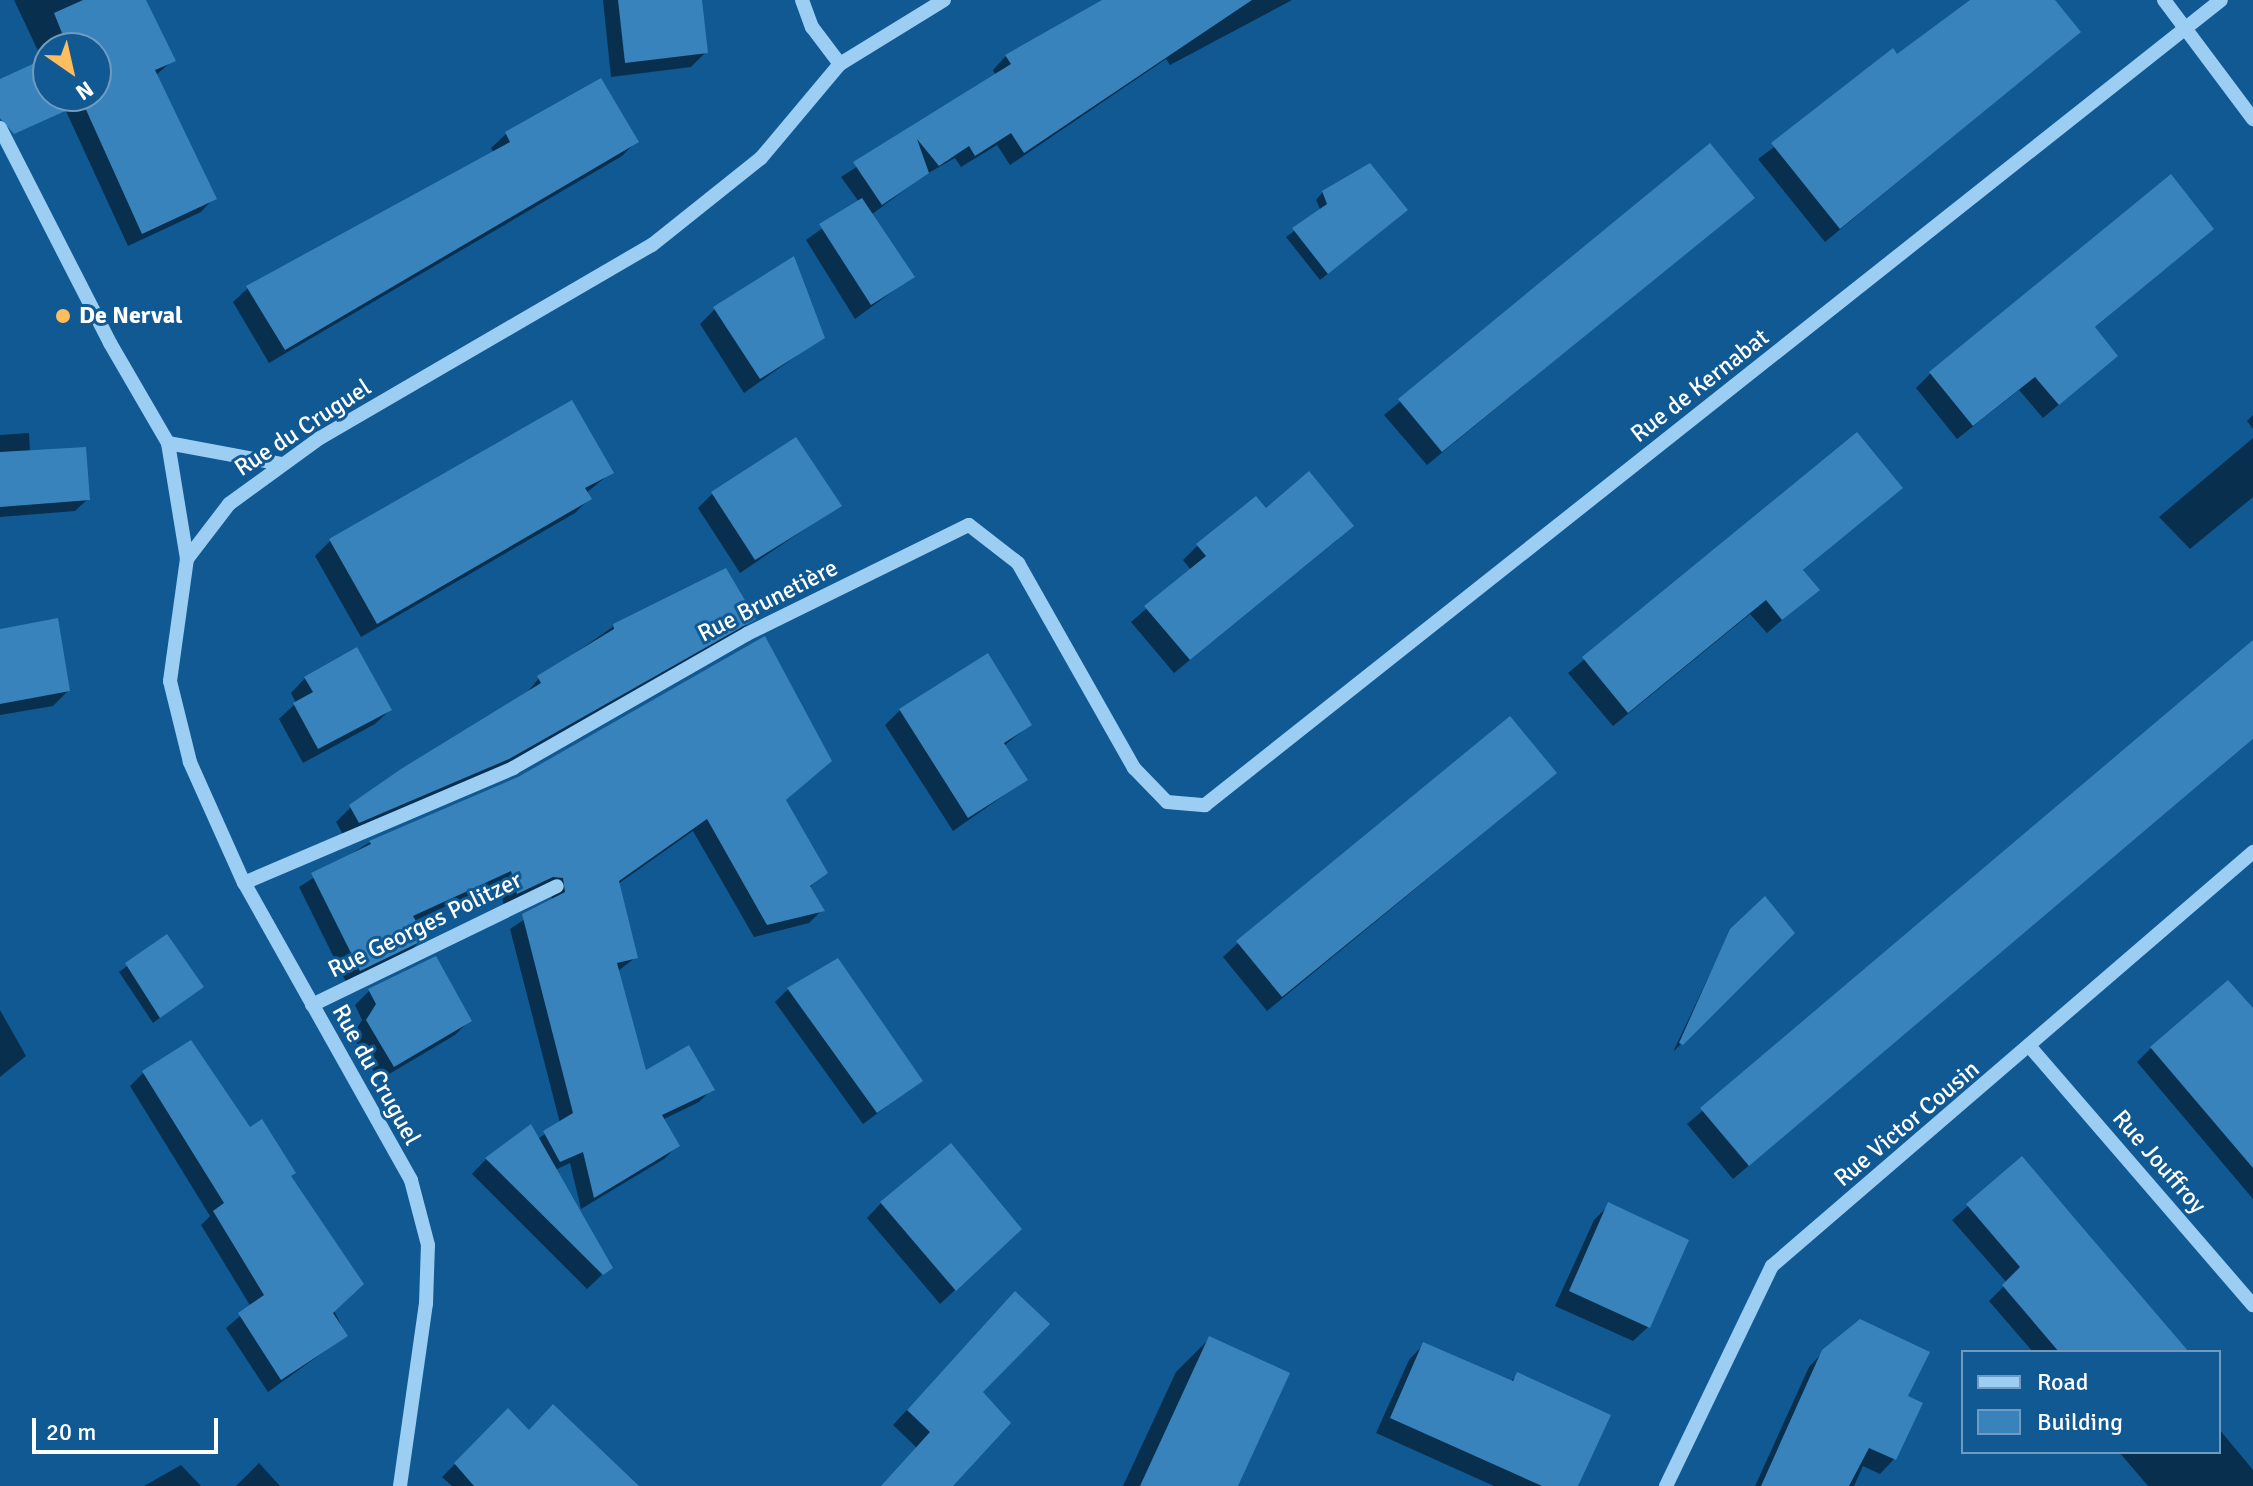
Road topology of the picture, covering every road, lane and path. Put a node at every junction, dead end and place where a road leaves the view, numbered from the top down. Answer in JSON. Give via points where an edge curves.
{"nodes":[{"id":1,"x":802,"y":0,"type":"edge"},
{"id":2,"x":944,"y":0,"type":"edge"},
{"id":3,"x":2164,"y":0,"type":"edge"},
{"id":4,"x":2221,"y":0,"type":"edge"},
{"id":5,"x":2183,"y":31,"type":"junction"},
{"id":6,"x":840,"y":64,"type":"junction"},
{"id":7,"x":2253,"y":119,"type":"edge"},
{"id":8,"x":0,"y":128,"type":"edge"},
{"id":9,"x":168,"y":443,"type":"junction"},
{"id":10,"x":281,"y":464,"type":"junction"},
{"id":11,"x":187,"y":559,"type":"junction"},
{"id":12,"x":1205,"y":805,"type":"joint"},
{"id":13,"x":2253,"y":852,"type":"edge"},
{"id":14,"x":244,"y":883,"type":"junction"},
{"id":15,"x":557,"y":886,"type":"dead end"},
{"id":16,"x":312,"y":1005,"type":"junction"},
{"id":17,"x":2031,"y":1048,"type":"junction"},
{"id":18,"x":2253,"y":1305,"type":"edge"},
{"id":19,"x":400,"y":1486,"type":"edge"},
{"id":20,"x":1666,"y":1486,"type":"edge"}],
"edges":[{"from":1,"to":6,"type":"street","via":[[812,27]]},
{"from":2,"to":6,"type":"street","name":"Rue du Cruguel"},
{"from":3,"to":5,"type":"street"},
{"from":4,"to":5,"type":"street","name":"Rue de Kernabat"},
{"from":5,"to":7,"type":"street"},
{"from":5,"to":12,"type":"street","name":"Rue de Kernabat"},
{"from":6,"to":10,"type":"street","name":"Rue du Cruguel","via":[[761,158],[652,245]]},
{"from":8,"to":9,"type":"street","via":[[110,343]]},
{"from":9,"to":10,"type":"street"},
{"from":9,"to":11,"type":"street"},
{"from":10,"to":11,"type":"street","name":"Rue du Cruguel","via":[[229,504]]},
{"from":11,"to":14,"type":"street","name":"Rue du Cruguel","via":[[170,681],[190,762]]},
{"from":12,"to":14,"type":"street","name":"Rue Brunetière","via":[[1167,802],[1134,768],[1018,563],[969,525],[747,634],[513,768]]},
{"from":13,"to":17,"type":"street","name":"Rue Victor Cousin"},
{"from":14,"to":16,"type":"street","name":"Rue du Cruguel"},
{"from":15,"to":16,"type":"street","name":"Rue Georges Politzer"},
{"from":16,"to":19,"type":"street","name":"Rue du Cruguel","via":[[411,1180],[428,1245],[426,1304]]},
{"from":17,"to":18,"type":"street","name":"Rue Jouffroy"},
{"from":17,"to":20,"type":"street","name":"Rue Victor Cousin","via":[[1772,1266]]}]}
